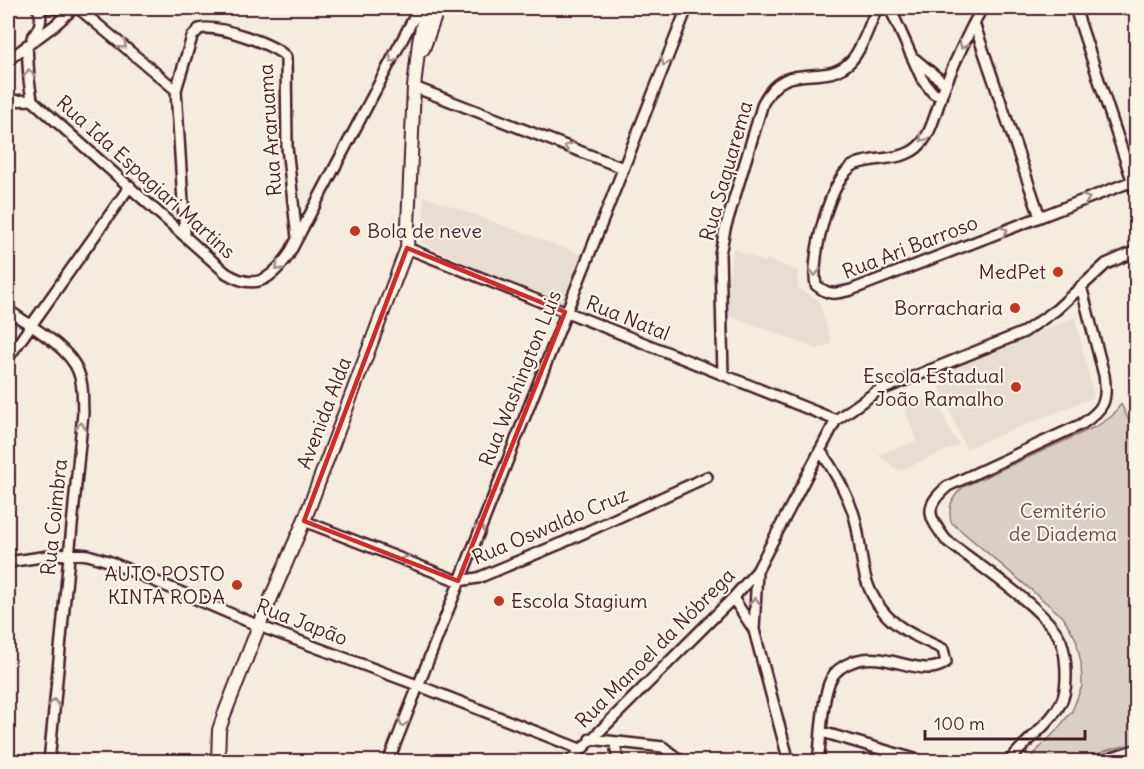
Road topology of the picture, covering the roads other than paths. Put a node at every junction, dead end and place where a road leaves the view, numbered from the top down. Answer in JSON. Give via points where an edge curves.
{"nodes":[{"id":1,"x":37,"y":8,"type":"edge"},
{"id":2,"x":49,"y":8,"type":"edge"},
{"id":3,"x":66,"y":8,"type":"edge"},
{"id":4,"x":76,"y":8,"type":"edge"},
{"id":5,"x":419,"y":8,"type":"edge"},
{"id":6,"x":426,"y":8,"type":"edge"},
{"id":7,"x":438,"y":8,"type":"edge"},
{"id":8,"x":687,"y":8,"type":"edge"},
{"id":9,"x":877,"y":8,"type":"edge"},
{"id":10,"x":890,"y":8,"type":"edge"},
{"id":11,"x":982,"y":8,"type":"edge"},
{"id":12,"x":1075,"y":8,"type":"edge"},
{"id":13,"x":974,"y":23,"type":"junction"},
{"id":14,"x":27,"y":45,"type":"junction"},
{"id":15,"x":914,"y":58,"type":"junction"},
{"id":16,"x":8,"y":60,"type":"edge"},
{"id":17,"x":415,"y":67,"type":"junction"},
{"id":18,"x":945,"y":84,"type":"junction"},
{"id":19,"x":414,"y":87,"type":"junction"},
{"id":20,"x":176,"y":90,"type":"junction"},
{"id":21,"x":940,"y":97,"type":"junction"},
{"id":22,"x":32,"y":100,"type":"junction"},
{"id":23,"x":8,"y":101,"type":"edge"},
{"id":24,"x":623,"y":168,"type":"junction"},
{"id":25,"x":1133,"y":181,"type":"junction"},
{"id":26,"x":130,"y":186,"type":"junction"},
{"id":27,"x":1137,"y":192,"type":"edge"},
{"id":28,"x":1040,"y":217,"type":"junction"},
{"id":29,"x":185,"y":234,"type":"junction"},
{"id":30,"x":298,"y":239,"type":"junction"},
{"id":31,"x":407,"y":248,"type":"junction"},
{"id":32,"x":1137,"y":251,"type":"edge"},
{"id":33,"x":1081,"y":286,"type":"junction"},
{"id":34,"x":8,"y":310,"type":"edge"},
{"id":35,"x":565,"y":312,"type":"junction"},
{"id":36,"x":30,"y":326,"type":"junction"},
{"id":37,"x":8,"y":358,"type":"edge"},
{"id":38,"x":723,"y":375,"type":"junction"},
{"id":39,"x":836,"y":420,"type":"junction"},
{"id":40,"x":820,"y":450,"type":"junction"},
{"id":41,"x":707,"y":477,"type":"dead end"},
{"id":42,"x":304,"y":521,"type":"junction"},
{"id":43,"x":69,"y":553,"type":"junction"},
{"id":44,"x":8,"y":562,"type":"edge"},
{"id":45,"x":757,"y":571,"type":"junction"},
{"id":46,"x":458,"y":581,"type":"junction"},
{"id":47,"x":733,"y":598,"type":"junction"},
{"id":48,"x":259,"y":626,"type":"junction"},
{"id":49,"x":754,"y":630,"type":"junction"},
{"id":50,"x":417,"y":685,"type":"junction"},
{"id":51,"x":822,"y":732,"type":"junction"},
{"id":52,"x":590,"y":739,"type":"junction"},
{"id":53,"x":615,"y":743,"type":"junction"},
{"id":54,"x":580,"y":749,"type":"junction"},
{"id":55,"x":1137,"y":751,"type":"edge"},
{"id":56,"x":49,"y":762,"type":"edge"},
{"id":57,"x":218,"y":762,"type":"edge"},
{"id":58,"x":387,"y":762,"type":"edge"},
{"id":59,"x":569,"y":762,"type":"edge"},
{"id":60,"x":618,"y":762,"type":"edge"},
{"id":61,"x":682,"y":762,"type":"edge"},
{"id":62,"x":789,"y":762,"type":"edge"},
{"id":63,"x":818,"y":762,"type":"edge"},
{"id":64,"x":925,"y":762,"type":"edge"},
{"id":65,"x":1009,"y":762,"type":"edge"},
{"id":66,"x":1103,"y":762,"type":"edge"}],
"edges":[{"from":1,"to":14,"type":"street","via":[[40,26]]},
{"from":2,"to":3,"type":"street"},
{"from":4,"to":14,"type":"street"},
{"from":4,"to":20,"type":"street","one_way":true},
{"from":5,"to":30,"type":"street","name":"Rua Ida Espagiari Martins","one_way":true},
{"from":6,"to":17,"type":"main road","name":"Avenida Alda"},
{"from":7,"to":17,"type":"main road","name":"Avenida Alda"},
{"from":8,"to":24,"type":"street","name":"Rua Washington Luis","one_way":true},
{"from":9,"to":38,"type":"street","name":"Rua Saquarema","via":[[852,60],[841,69],[781,80],[770,89],[763,103],[720,254]]},
{"from":10,"to":15,"type":"street"},
{"from":11,"to":13,"type":"street","name":"Rua Ari Barroso"},
{"from":12,"to":25,"type":"street"},
{"from":13,"to":18,"type":"street","name":"Rua Ari Barroso","one_way":true},
{"from":13,"to":28,"type":"street"},
{"from":14,"to":16,"type":"street"},
{"from":22,"to":14,"type":"street","name":"Rua Ida Espagiari Martins","one_way":true},
{"from":15,"to":18,"type":"street"},
{"from":15,"to":21,"type":"street","via":[[922,79]]},
{"from":17,"to":19,"type":"main road","name":"Avenida Alda"},
{"from":18,"to":21,"type":"street","name":"Rua Ari Barroso"},
{"from":24,"to":19,"type":"street","one_way":true},
{"from":19,"to":31,"type":"main road","name":"Avenida Alda"},
{"from":20,"to":29,"type":"street"},
{"from":20,"to":30,"type":"street","name":"Rua Araruama","via":[[192,37],[199,28],[211,27],[282,52],[287,62],[286,147]]},
{"from":21,"to":28,"type":"street","name":"Rua Ari Barroso","one_way":true,"via":[[926,137],[916,147],[907,154],[856,164],[845,171],[828,207],[814,264],[816,285],[825,292],[851,290]]},
{"from":22,"to":23,"type":"street"},
{"from":22,"to":26,"type":"street","name":"Rua Ida Espagiari Martins"},
{"from":24,"to":35,"type":"street","name":"Rua Washington Luis"},
{"from":25,"to":27,"type":"street"},
{"from":28,"to":25,"type":"street","name":"Rua Ari Barroso","one_way":true},
{"from":26,"to":29,"type":"street","name":"Rua Ida Espagiari Martins"},
{"from":26,"to":36,"type":"street"},
{"from":30,"to":29,"type":"street","name":"Rua Ida Espagiari Martins","one_way":true,"via":[[278,270],[251,282],[239,281],[226,273]]},
{"from":31,"to":35,"type":"street","name":"Rua Natal"},
{"from":31,"to":42,"type":"main road","name":"Avenida Alda"},
{"from":32,"to":33,"type":"street","name":"Rua Manoel da Nóbrega","via":[[1106,264]]},
{"from":33,"to":39,"type":"street","name":"Rua Manoel da Nóbrega","via":[[1024,332],[876,392]]},
{"from":33,"to":65,"type":"street","via":[[1104,375],[1104,403],[1082,424],[948,486],[931,504],[931,516],[946,540],[1039,614],[1060,637],[1066,667],[1062,699],[1055,712]]},
{"from":34,"to":36,"type":"street","name":"Rua Coimbra"},
{"from":35,"to":38,"type":"street","name":"Rua Natal"},
{"from":46,"to":35,"type":"street","name":"Rua Washington Luis","one_way":true},
{"from":36,"to":37,"type":"street"},
{"from":43,"to":36,"type":"street","name":"Rua Coimbra","one_way":true,"via":[[83,413],[82,385],[71,357]]},
{"from":38,"to":39,"type":"street","name":"Rua Natal"},
{"from":39,"to":40,"type":"street","name":"Rua Manoel da Nóbrega"},
{"from":40,"to":45,"type":"street","name":"Rua Manoel da Nóbrega"},
{"from":40,"to":51,"type":"street","via":[[843,487],[854,515],[862,570],[871,593],[883,612],[903,629],[943,649],[946,659],[935,669],[872,657],[845,665],[832,677],[827,689]]},
{"from":41,"to":46,"type":"street","name":"Rua Oswaldo Cruz","via":[[478,578]]},
{"from":46,"to":42,"type":"street","name":"Rua Oswaldo Cruz","one_way":true},
{"from":42,"to":48,"type":"main road","name":"Avenida Alda"},
{"from":43,"to":44,"type":"street","name":"Rua Japão"},
{"from":43,"to":48,"type":"street","name":"Rua Japão","via":[[108,561]]},
{"from":56,"to":43,"type":"street","name":"Rua Coimbra","one_way":true},
{"from":45,"to":47,"type":"street","name":"Rua Manoel da Nóbrega"},
{"from":49,"to":45,"type":"street","one_way":true},
{"from":46,"to":50,"type":"street","name":"Rua Washington Luis"},
{"from":47,"to":49,"type":"street"},
{"from":47,"to":52,"type":"street","name":"Rua Manoel da Nóbrega"},
{"from":48,"to":50,"type":"street","name":"Rua Japão"},
{"from":48,"to":57,"type":"main road","name":"Avenida Alda","via":[[219,730]]},
{"from":49,"to":62,"type":"street"},
{"from":50,"to":54,"type":"street","name":"Rua Japão"},
{"from":50,"to":58,"type":"street","name":"Rua Washington Luis","one_way":true},
{"from":51,"to":63,"type":"street"},
{"from":51,"to":64,"type":"street"},
{"from":52,"to":53,"type":"street"},
{"from":52,"to":54,"type":"street","name":"Rua Manoel da Nóbrega"},
{"from":53,"to":60,"type":"street"},
{"from":53,"to":61,"type":"street","via":[[663,747]]},
{"from":54,"to":59,"type":"street","name":"Rua Manoel da Nóbrega"},
{"from":55,"to":66,"type":"main road"}]}
